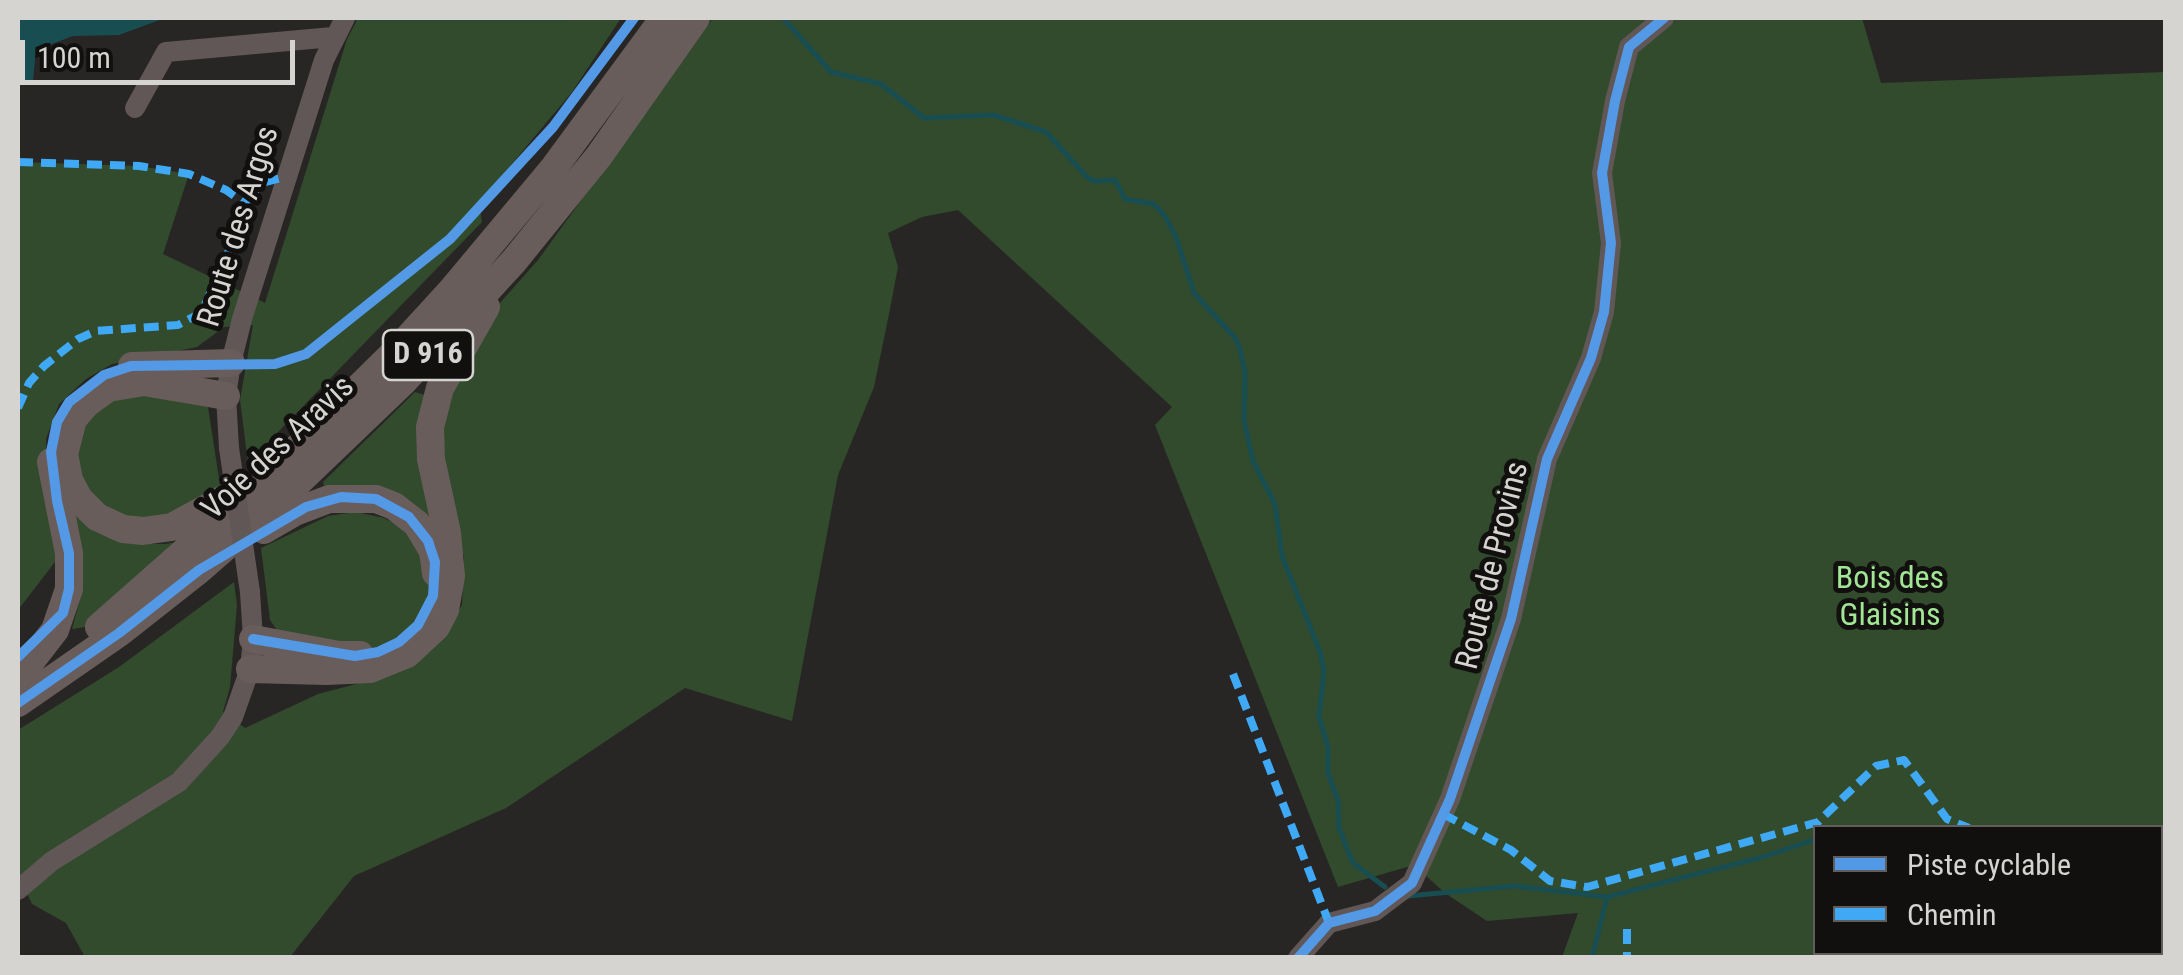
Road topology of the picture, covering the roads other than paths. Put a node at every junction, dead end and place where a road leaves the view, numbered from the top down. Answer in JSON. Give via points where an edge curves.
{"nodes":[{"id":1,"x":345,"y":18,"type":"edge"},
{"id":2,"x":664,"y":18,"type":"edge"},
{"id":3,"x":696,"y":18,"type":"edge"},
{"id":4,"x":1664,"y":18,"type":"edge"},
{"id":5,"x":333,"y":37,"type":"junction"},
{"id":6,"x":135,"y":108,"type":"dead end"},
{"id":7,"x":514,"y":261,"type":"junction"},
{"id":8,"x":230,"y":363,"type":"junction"},
{"id":9,"x":226,"y":396,"type":"junction"},
{"id":10,"x":300,"y":448,"type":"junction"},
{"id":11,"x":199,"y":570,"type":"junction"},
{"id":12,"x":253,"y":639,"type":"junction"},
{"id":13,"x":250,"y":669,"type":"junction"},
{"id":14,"x":18,"y":678,"type":"edge"},
{"id":15,"x":18,"y":700,"type":"edge"},
{"id":16,"x":18,"y":890,"type":"edge"},
{"id":17,"x":1298,"y":958,"type":"edge"}],
"edges":[{"from":1,"to":5,"type":"street","name":"Route des Argos"},
{"from":2,"to":10,"type":"highway","name":"Voie des Aravis","number":"D 916","via":[[477,260]]},
{"from":3,"to":7,"type":"highway","name":"Voie des Aravis","number":"D 916","via":[[599,156]]},
{"from":4,"to":17,"type":"street","name":"Route de Provins","via":[[1629,47],[1602,173],[1611,243],[1604,312],[1547,459],[1510,619],[1450,798],[1412,883],[1375,911],[1329,923]]},
{"from":5,"to":6,"type":"street","via":[[166,52]]},
{"from":5,"to":8,"type":"street","name":"Route des Argos"},
{"from":7,"to":11,"type":"highway","name":"Voie des Aravis","number":"D 916","via":[[339,446]]},
{"from":7,"to":13,"type":"highway","via":[[432,414],[431,458],[450,576],[436,627],[407,654],[370,669]]},
{"from":8,"to":9,"type":"street","name":"Route des Argos"},
{"from":8,"to":14,"type":"highway","via":[[118,370],[80,391],[62,412],[51,452],[69,589],[54,630]]},
{"from":9,"to":10,"type":"highway","via":[[144,382],[98,393],[66,436],[66,471],[79,499],[114,526],[164,529],[206,510]]},
{"from":9,"to":12,"type":"street","name":"Route des Argos","bridge":true},
{"from":10,"to":15,"type":"highway","name":"Voie des Aravis","number":"D 916"},
{"from":11,"to":12,"type":"highway","via":[[295,512],[341,497],[385,501],[428,541],[436,574],[429,607],[391,646],[356,656]]},
{"from":11,"to":15,"type":"highway","name":"Voie des Aravis","number":"D 916"},
{"from":12,"to":13,"type":"street","name":"Route des Argos"},
{"from":13,"to":16,"type":"street","name":"Route des Argos","via":[[233,717],[202,760]]}]}
